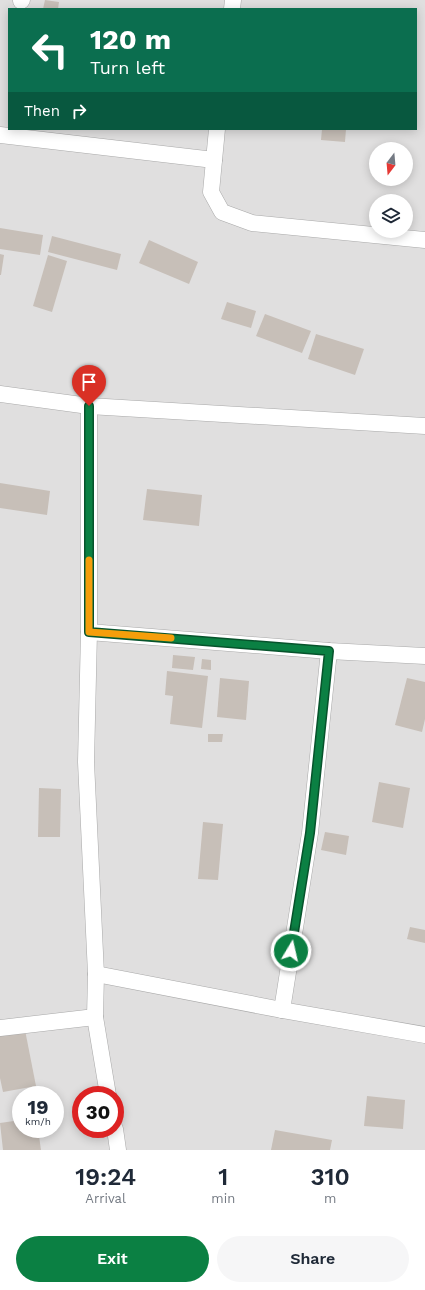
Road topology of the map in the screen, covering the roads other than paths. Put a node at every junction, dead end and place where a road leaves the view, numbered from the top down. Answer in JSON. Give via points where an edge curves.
{"nodes":[{"id":1,"x":217,"y":130,"type":"edge"},
{"id":2,"x":0,"y":135,"type":"edge"},
{"id":3,"x":214,"y":160,"type":"junction"},
{"id":4,"x":425,"y":240,"type":"edge"},
{"id":5,"x":0,"y":394,"type":"edge"},
{"id":6,"x":89,"y":406,"type":"junction"},
{"id":7,"x":425,"y":426,"type":"edge"},
{"id":8,"x":89,"y":632,"type":"junction"},
{"id":9,"x":329,"y":651,"type":"junction"},
{"id":10,"x":425,"y":656,"type":"edge"},
{"id":11,"x":96,"y":974,"type":"junction"},
{"id":12,"x":282,"y":1010,"type":"junction"},
{"id":13,"x":95,"y":1017,"type":"junction"},
{"id":14,"x":0,"y":1028,"type":"edge"},
{"id":15,"x":425,"y":1035,"type":"edge"},
{"id":16,"x":106,"y":1086,"type":"edge"},
{"id":17,"x":116,"y":1138,"type":"edge"},
{"id":18,"x":118,"y":1150,"type":"edge"}],
"edges":[{"from":1,"to":3,"type":"street"},
{"from":2,"to":3,"type":"street"},
{"from":3,"to":4,"type":"street","via":[[211,192],[222,212],[252,223]]},
{"from":5,"to":6,"type":"street"},
{"from":6,"to":7,"type":"street"},
{"from":6,"to":8,"type":"street"},
{"from":8,"to":9,"type":"street"},
{"from":8,"to":11,"type":"street","via":[[86,762]]},
{"from":9,"to":10,"type":"street"},
{"from":9,"to":12,"type":"street","via":[[310,833]]},
{"from":11,"to":12,"type":"street"},
{"from":11,"to":13,"type":"street"},
{"from":12,"to":15,"type":"street"},
{"from":13,"to":14,"type":"street"},
{"from":13,"to":16,"type":"street"},
{"from":17,"to":18,"type":"street"}]}
